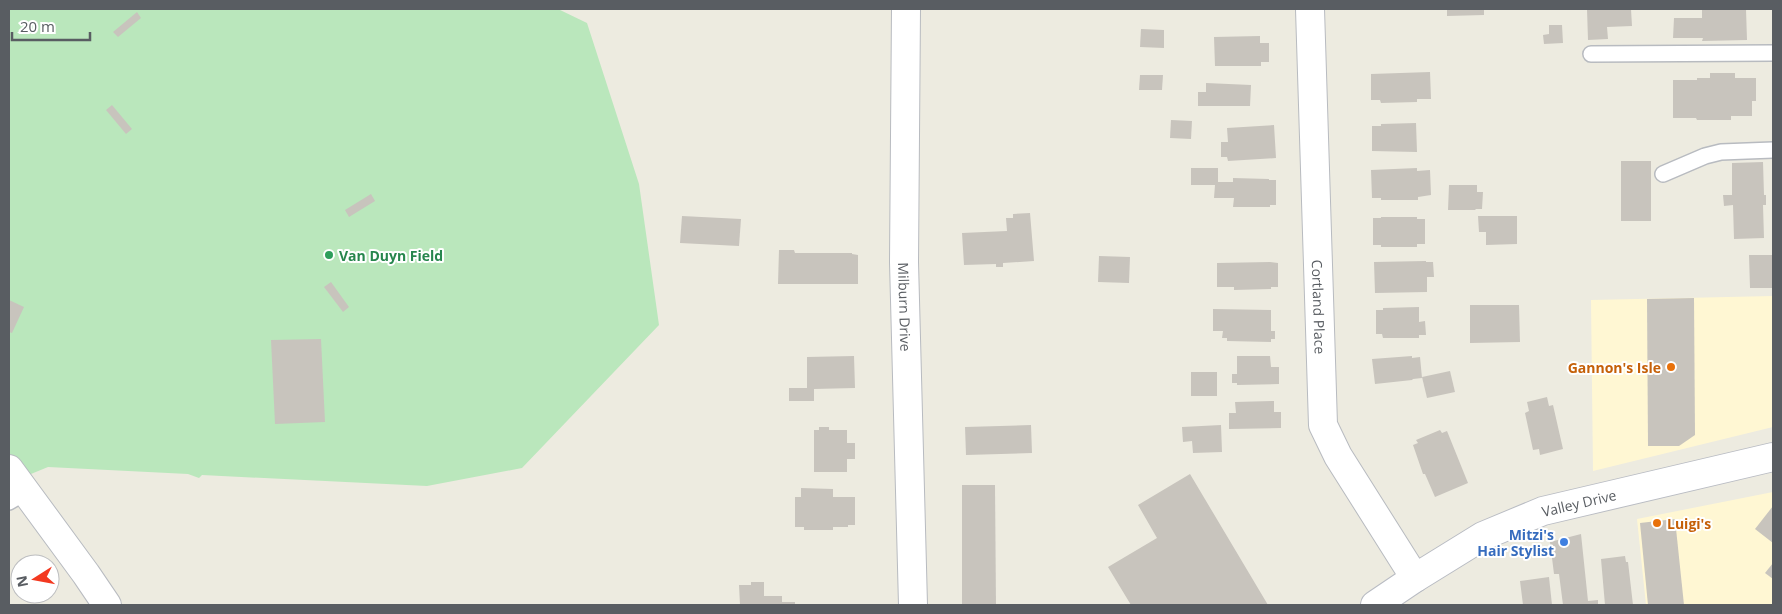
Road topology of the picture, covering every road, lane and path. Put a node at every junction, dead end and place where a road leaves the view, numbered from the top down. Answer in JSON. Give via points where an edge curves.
{"nodes":[{"id":1,"x":906,"y":9,"type":"edge"},
{"id":2,"x":1310,"y":9,"type":"edge"},
{"id":3,"x":1773,"y":53,"type":"edge"},
{"id":4,"x":1590,"y":54,"type":"dead end"},
{"id":5,"x":1773,"y":150,"type":"edge"},
{"id":6,"x":1663,"y":174,"type":"dead end"},
{"id":7,"x":1773,"y":457,"type":"edge"},
{"id":8,"x":9,"y":469,"type":"edge"},
{"id":9,"x":17,"y":497,"type":"edge"},
{"id":10,"x":1414,"y":578,"type":"junction"},
{"id":11,"x":106,"y":605,"type":"edge"},
{"id":12,"x":913,"y":605,"type":"edge"},
{"id":13,"x":1375,"y":605,"type":"edge"}],
"edges":[{"from":1,"to":12,"type":"street","name":"Milburn Drive","via":[[904,262]]},
{"from":2,"to":10,"type":"street","name":"Cortland Place","via":[[1324,425],[1338,456]]},
{"from":3,"to":4,"type":"lane"},
{"from":5,"to":6,"type":"lane","via":[[1721,152]]},
{"from":7,"to":10,"type":"street","name":"Valley Drive","via":[[1543,511],[1483,536]]},
{"from":8,"to":9,"type":"street"},
{"from":9,"to":11,"type":"street","via":[[86,574]]},
{"from":10,"to":13,"type":"street","name":"Valley Drive"}]}
